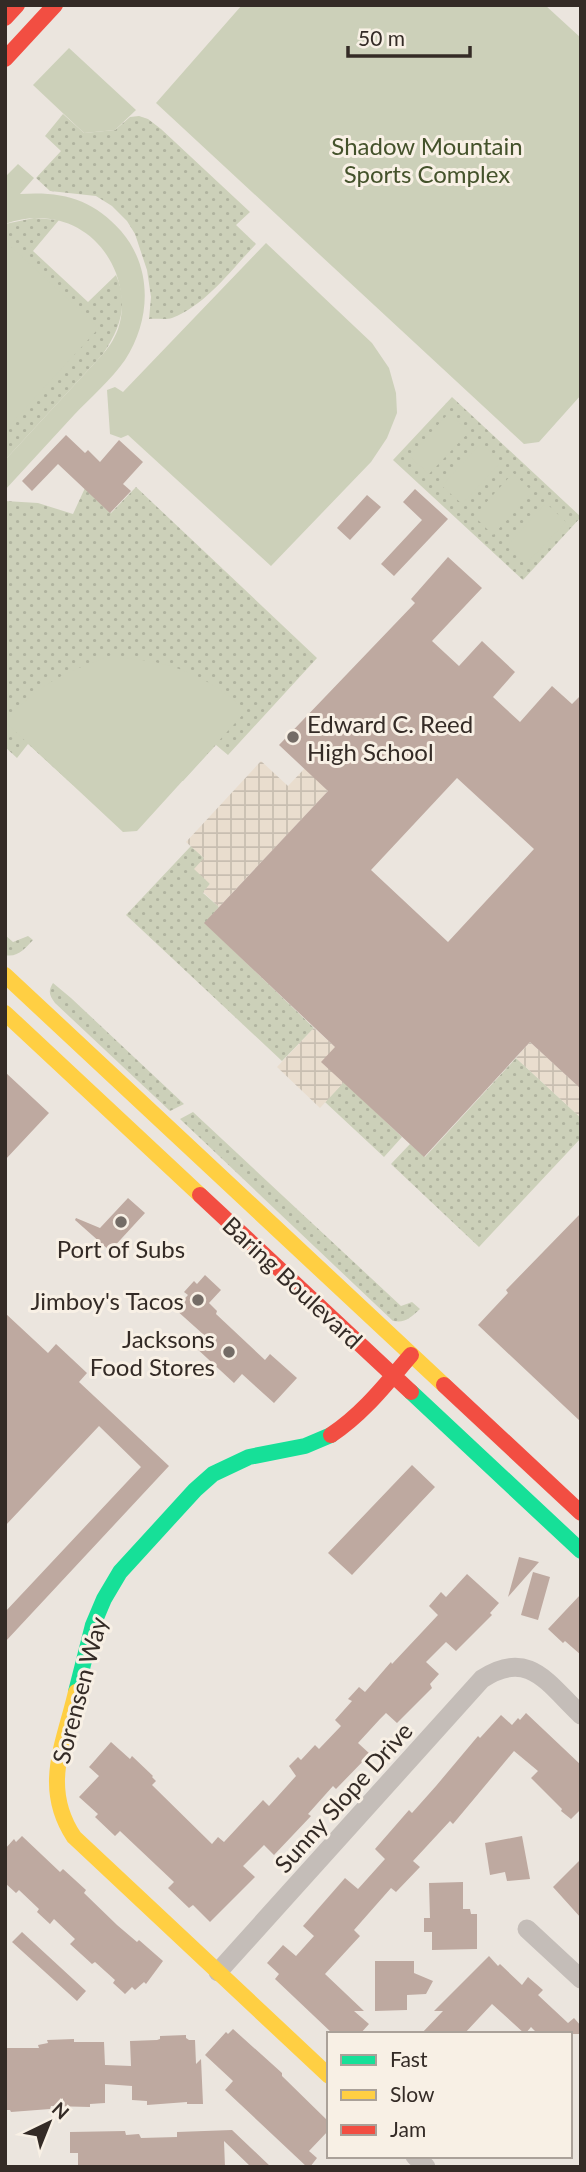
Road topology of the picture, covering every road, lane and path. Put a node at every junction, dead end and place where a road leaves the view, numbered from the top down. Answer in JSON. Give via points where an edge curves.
{"nodes":[{"id":1,"x":17,"y":5,"type":"edge"},
{"id":2,"x":55,"y":5,"type":"edge"},
{"id":3,"x":5,"y":18,"type":"edge"},
{"id":4,"x":5,"y":59,"type":"edge"},
{"id":5,"x":5,"y":975,"type":"edge"},
{"id":6,"x":5,"y":1013,"type":"edge"},
{"id":7,"x":411,"y":1354,"type":"junction"},
{"id":8,"x":393,"y":1375,"type":"junction"},
{"id":9,"x":581,"y":1513,"type":"edge"},
{"id":10,"x":581,"y":1551,"type":"edge"},
{"id":11,"x":581,"y":1715,"type":"edge"},
{"id":12,"x":527,"y":1929,"type":"dead end"},
{"id":13,"x":218,"y":1972,"type":"junction"},
{"id":14,"x":581,"y":1979,"type":"edge"},
{"id":15,"x":327,"y":2074,"type":"edge"}],
"edges":[{"from":1,"to":3,"type":"main road"},
{"from":2,"to":4,"type":"main road"},
{"from":5,"to":7,"type":"main road","name":"Baring Boulevard"},
{"from":6,"to":8,"type":"main road","name":"Baring Boulevard"},
{"from":7,"to":8,"type":"main road","name":"Sorensen Way"},
{"from":7,"to":9,"type":"main road","name":"Baring Boulevard"},
{"from":8,"to":10,"type":"main road","name":"Baring Boulevard"},
{"from":8,"to":13,"type":"main road","name":"Sorensen Way","via":[[349,1423],[331,1435],[305,1446],[249,1457],[213,1474],[120,1572],[93,1625],[56,1775],[57,1807],[74,1838]]},
{"from":11,"to":13,"type":"street","name":"Sunny Slope Drive","via":[[528,1668],[511,1665],[482,1679]]},
{"from":12,"to":14,"type":"street"},
{"from":13,"to":15,"type":"main road","name":"Sorensen Way"}]}
